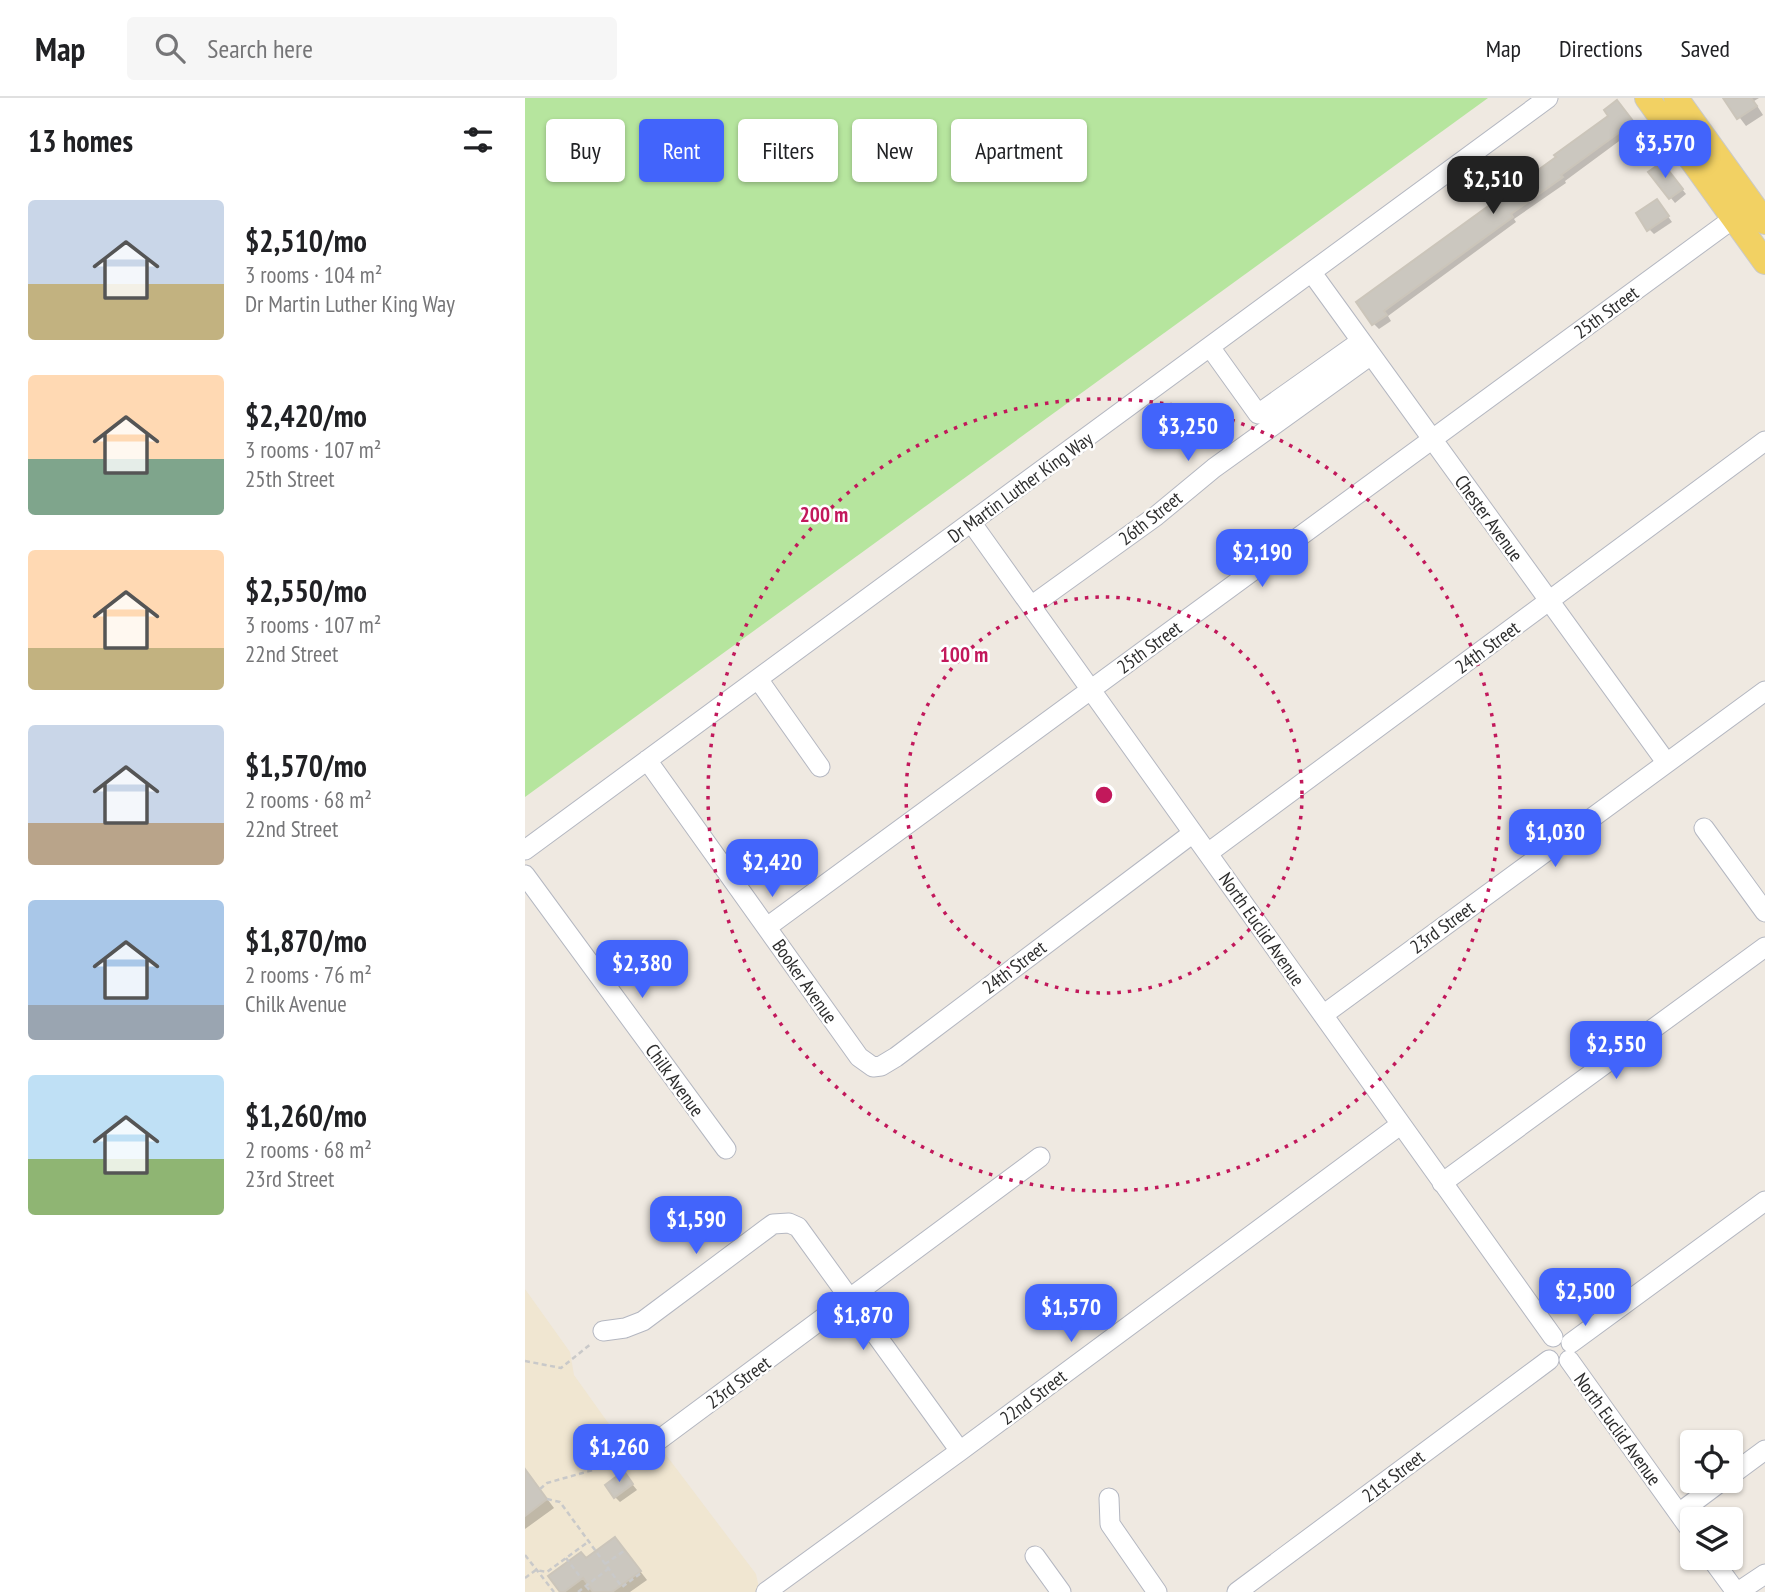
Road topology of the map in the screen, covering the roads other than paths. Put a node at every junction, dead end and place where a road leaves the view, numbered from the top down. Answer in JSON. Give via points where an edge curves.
{"nodes":[{"id":1,"x":1548,"y":98,"type":"edge"},
{"id":2,"x":1647,"y":98,"type":"edge"},
{"id":3,"x":1676,"y":98,"type":"edge"},
{"id":4,"x":1734,"y":218,"type":"junction"},
{"id":5,"x":1765,"y":222,"type":"edge"},
{"id":6,"x":1765,"y":262,"type":"edge"},
{"id":7,"x":1312,"y":273,"type":"junction"},
{"id":8,"x":1210,"y":347,"type":"junction"},
{"id":9,"x":1366,"y":348,"type":"junction"},
{"id":10,"x":1431,"y":440,"type":"junction"},
{"id":11,"x":1765,"y":441,"type":"edge"},
{"id":12,"x":971,"y":522,"type":"junction"},
{"id":13,"x":1549,"y":602,"type":"junction"},
{"id":14,"x":1031,"y":606,"type":"junction"},
{"id":15,"x":758,"y":679,"type":"junction"},
{"id":16,"x":1091,"y":689,"type":"junction"},
{"id":17,"x":1765,"y":691,"type":"edge"},
{"id":18,"x":647,"y":760,"type":"junction"},
{"id":19,"x":1666,"y":762,"type":"junction"},
{"id":20,"x":820,"y":767,"type":"dead end"},
{"id":21,"x":1704,"y":828,"type":"dead end"},
{"id":22,"x":1193,"y":833,"type":"junction"},
{"id":23,"x":525,"y":850,"type":"edge"},
{"id":24,"x":1208,"y":853,"type":"junction"},
{"id":25,"x":525,"y":875,"type":"edge"},
{"id":26,"x":1765,"y":912,"type":"edge"},
{"id":27,"x":767,"y":927,"type":"junction"},
{"id":28,"x":1765,"y":947,"type":"edge"},
{"id":29,"x":1323,"y":1015,"type":"junction"},
{"id":30,"x":867,"y":1064,"type":"joint"},
{"id":31,"x":1400,"y":1125,"type":"junction"},
{"id":32,"x":726,"y":1149,"type":"dead end"},
{"id":33,"x":1040,"y":1157,"type":"dead end"},
{"id":34,"x":1442,"y":1183,"type":"junction"},
{"id":35,"x":1765,"y":1201,"type":"edge"},
{"id":36,"x":849,"y":1299,"type":"junction"},
{"id":37,"x":603,"y":1331,"type":"road end"},
{"id":38,"x":1561,"y":1350,"type":"junction"},
{"id":39,"x":652,"y":1445,"type":"road end"},
{"id":40,"x":1765,"y":1450,"type":"edge"},
{"id":41,"x":960,"y":1451,"type":"junction"},
{"id":42,"x":1743,"y":1466,"type":"edge"},
{"id":43,"x":1706,"y":1493,"type":"edge"},
{"id":44,"x":1109,"y":1498,"type":"dead end"},
{"id":45,"x":1679,"y":1513,"type":"joint"},
{"id":46,"x":1035,"y":1556,"type":"dead end"},
{"id":47,"x":1720,"y":1570,"type":"edge"},
{"id":48,"x":1765,"y":1574,"type":"edge"},
{"id":49,"x":766,"y":1592,"type":"edge"},
{"id":50,"x":1061,"y":1592,"type":"edge"},
{"id":51,"x":1157,"y":1592,"type":"edge"},
{"id":52,"x":1237,"y":1592,"type":"edge"},
{"id":53,"x":1737,"y":1592,"type":"edge"}],
"edges":[{"from":1,"to":7,"type":"street","name":"Dr Martin Luther King Way"},
{"from":2,"to":4,"type":"main road"},
{"from":3,"to":5,"type":"main road"},
{"from":4,"to":6,"type":"main road"},
{"from":4,"to":10,"type":"street","name":"25th Street"},
{"from":7,"to":8,"type":"street","name":"Dr Martin Luther King Way"},
{"from":7,"to":9,"type":"street","name":"Chester Avenue"},
{"from":8,"to":9,"type":"street","via":[[1258,414]]},
{"from":8,"to":12,"type":"street","name":"Dr Martin Luther King Way"},
{"from":9,"to":10,"type":"street","name":"Chester Avenue"},
{"from":9,"to":14,"type":"street","name":"26th Street","via":[[1156,516]]},
{"from":10,"to":13,"type":"street","name":"Chester Avenue"},
{"from":10,"to":16,"type":"street","name":"25th Street"},
{"from":11,"to":13,"type":"street","name":"24th Street"},
{"from":12,"to":14,"type":"street","name":"North Euclid Avenue"},
{"from":12,"to":15,"type":"street","name":"Dr Martin Luther King Way"},
{"from":13,"to":19,"type":"street","name":"Chester Avenue"},
{"from":13,"to":24,"type":"street","name":"24th Street"},
{"from":14,"to":16,"type":"street","name":"North Euclid Avenue"},
{"from":15,"to":18,"type":"street","name":"Dr Martin Luther King Way"},
{"from":15,"to":20,"type":"street"},
{"from":16,"to":22,"type":"street","name":"North Euclid Avenue"},
{"from":16,"to":27,"type":"street","name":"25th Street"},
{"from":17,"to":19,"type":"street","name":"23rd Street"},
{"from":18,"to":23,"type":"street","name":"Dr Martin Luther King Way"},
{"from":18,"to":27,"type":"street","name":"Booker Avenue"},
{"from":19,"to":29,"type":"street","name":"23rd Street"},
{"from":21,"to":26,"type":"street"},
{"from":22,"to":24,"type":"street","name":"North Euclid Avenue"},
{"from":22,"to":30,"type":"street","name":"24th Street","via":[[896,1057],[881,1066]]},
{"from":24,"to":29,"type":"street","name":"North Euclid Avenue"},
{"from":25,"to":32,"type":"street","name":"Chilk Avenue"},
{"from":27,"to":30,"type":"street","name":"Booker Avenue"},
{"from":28,"to":34,"type":"street"},
{"from":29,"to":31,"type":"street","name":"North Euclid Avenue"},
{"from":31,"to":34,"type":"street","name":"North Euclid Avenue"},
{"from":31,"to":41,"type":"street","name":"22nd Street"},
{"from":33,"to":36,"type":"street","name":"23rd Street"},
{"from":34,"to":38,"type":"street","name":"North Euclid Avenue"},
{"from":35,"to":38,"type":"street","name":"21st Street"},
{"from":36,"to":37,"type":"street","via":[[798,1227],[773,1224],[643,1321]]},
{"from":36,"to":39,"type":"street","name":"23rd Street"},
{"from":36,"to":41,"type":"street"},
{"from":38,"to":45,"type":"street","name":"North Euclid Avenue"},
{"from":38,"to":52,"type":"street","name":"21st Street"},
{"from":40,"to":42,"type":"street"},
{"from":41,"to":49,"type":"street","name":"22nd Street"},
{"from":43,"to":45,"type":"street"},
{"from":44,"to":51,"type":"street","via":[[1110,1524]]},
{"from":46,"to":50,"type":"street"},
{"from":47,"to":53,"type":"street"},
{"from":48,"to":53,"type":"street"}]}
